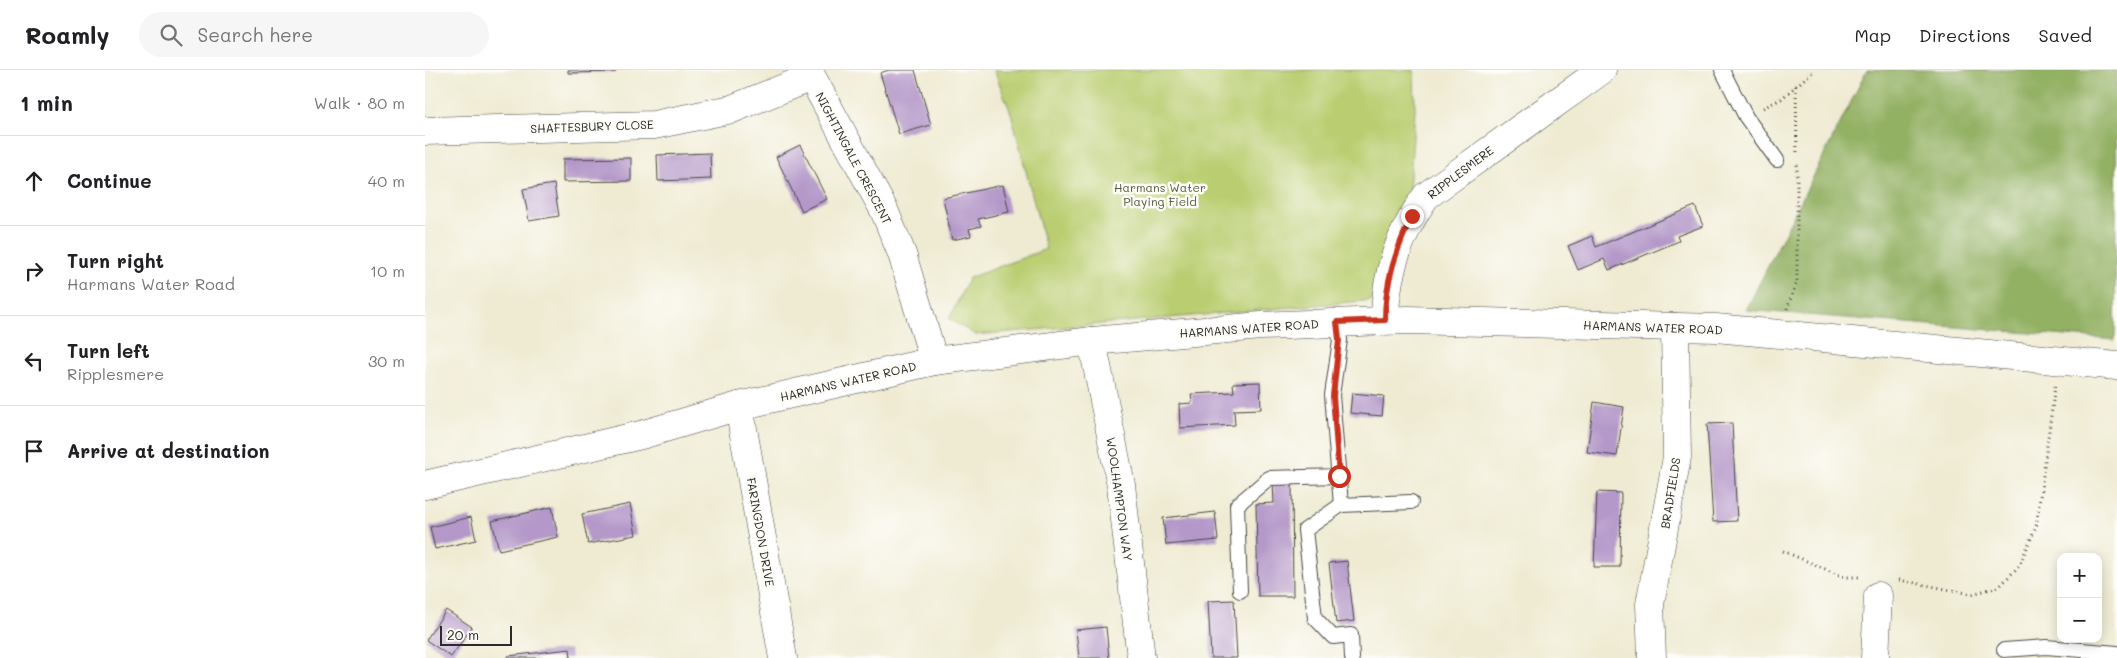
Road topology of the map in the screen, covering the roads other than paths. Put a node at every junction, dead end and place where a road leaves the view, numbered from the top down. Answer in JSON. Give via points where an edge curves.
{"nodes":[{"id":1,"x":1602,"y":70,"type":"edge"},
{"id":2,"x":1722,"y":70,"type":"edge"},
{"id":3,"x":810,"y":74,"type":"edge"},
{"id":4,"x":425,"y":131,"type":"edge"},
{"id":5,"x":1777,"y":160,"type":"dead end"},
{"id":6,"x":1385,"y":320,"type":"junction"},
{"id":7,"x":1337,"y":322,"type":"junction"},
{"id":8,"x":1675,"y":327,"type":"junction"},
{"id":9,"x":1092,"y":341,"type":"junction"},
{"id":10,"x":934,"y":361,"type":"junction"},
{"id":11,"x":2117,"y":366,"type":"edge"},
{"id":12,"x":739,"y":406,"type":"junction"},
{"id":13,"x":1339,"y":476,"type":"junction"},
{"id":14,"x":425,"y":485,"type":"edge"},
{"id":15,"x":1411,"y":502,"type":"dead end"},
{"id":16,"x":1341,"y":505,"type":"junction"},
{"id":17,"x":1878,"y":584,"type":"road end"},
{"id":18,"x":1240,"y":591,"type":"dead end"},
{"id":19,"x":2004,"y":650,"type":"dead end"},
{"id":20,"x":2117,"y":653,"type":"edge"},
{"id":21,"x":783,"y":658,"type":"edge"},
{"id":22,"x":1141,"y":658,"type":"edge"},
{"id":23,"x":1352,"y":658,"type":"edge"},
{"id":24,"x":1652,"y":658,"type":"edge"},
{"id":25,"x":1875,"y":658,"type":"edge"}],
"edges":[{"from":1,"to":6,"type":"street","name":"RIPPLESMERE","via":[[1426,196],[1397,248],[1385,299]]},
{"from":2,"to":5,"type":"lane","via":[[1746,117]]},
{"from":3,"to":4,"type":"street","name":"SHAFTESBURY CLOSE","via":[[732,109],[654,125]]},
{"from":3,"to":10,"type":"street","name":"NIGHTINGALE CRESCENT","via":[[884,210],[902,254]]},
{"from":6,"to":7,"type":"street","name":"HARMANS WATER ROAD"},
{"from":6,"to":8,"type":"street","name":"HARMANS WATER ROAD"},
{"from":7,"to":9,"type":"street","name":"HARMANS WATER ROAD"},
{"from":7,"to":13,"type":"lane","via":[[1339,340],[1333,396]]},
{"from":8,"to":11,"type":"street","name":"HARMANS WATER ROAD","via":[[1716,328]]},
{"from":8,"to":24,"type":"street","name":"BRADFIELDS","via":[[1677,457],[1650,604]]},
{"from":9,"to":10,"type":"street","name":"HARMANS WATER ROAD"},
{"from":9,"to":22,"type":"street","name":"WOOLHAMPTON WAY","via":[[1121,485]]},
{"from":10,"to":12,"type":"street","name":"HARMANS WATER ROAD"},
{"from":12,"to":14,"type":"street","name":"HARMANS WATER ROAD","via":[[641,436]]},
{"from":12,"to":21,"type":"street","name":"FARINGDON DRIVE"},
{"from":13,"to":16,"type":"lane"},
{"from":13,"to":18,"type":"lane","via":[[1269,478],[1237,505]]},
{"from":15,"to":16,"type":"lane"},
{"from":16,"to":23,"type":"lane","via":[[1305,530],[1315,618],[1333,637],[1351,635]]},
{"from":17,"to":25,"type":"street"},
{"from":19,"to":20,"type":"lane","via":[[2046,647]]}]}
